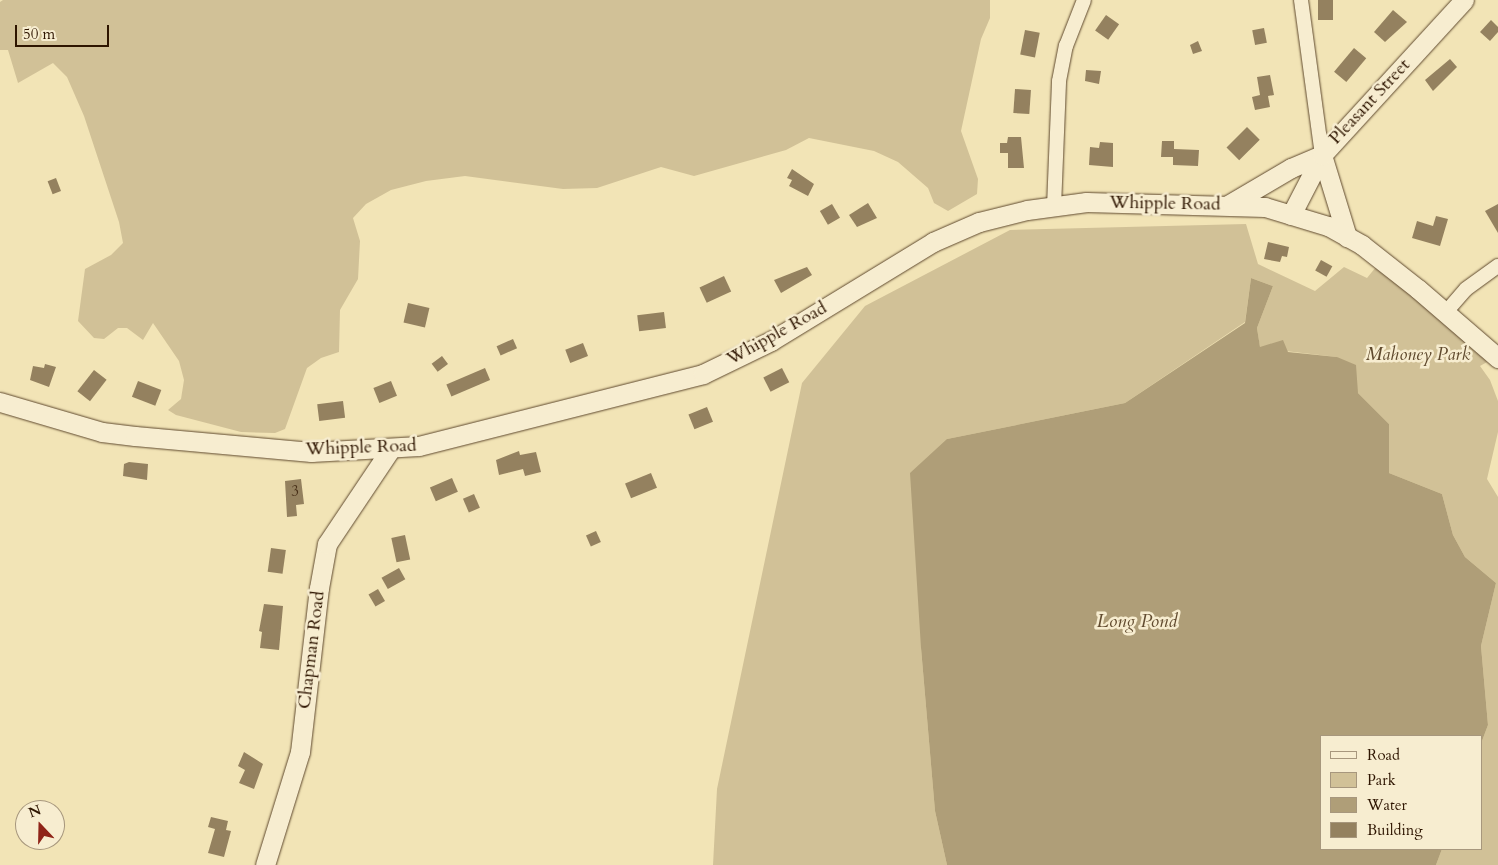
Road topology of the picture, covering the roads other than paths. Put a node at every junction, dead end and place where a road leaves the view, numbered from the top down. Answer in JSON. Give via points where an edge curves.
{"nodes":[{"id":1,"x":1084,"y":0,"type":"edge"},
{"id":2,"x":1301,"y":0,"type":"edge"},
{"id":3,"x":1464,"y":0,"type":"edge"},
{"id":4,"x":1322,"y":155,"type":"junction"},
{"id":5,"x":1228,"y":205,"type":"junction"},
{"id":6,"x":1054,"y":207,"type":"junction"},
{"id":7,"x":1291,"y":215,"type":"junction"},
{"id":8,"x":1347,"y":237,"type":"junction"},
{"id":9,"x":1498,"y":266,"type":"edge"},
{"id":10,"x":1446,"y":312,"type":"junction"},
{"id":11,"x":1498,"y":358,"type":"edge"},
{"id":12,"x":0,"y":402,"type":"edge"},
{"id":13,"x":390,"y":450,"type":"junction"},
{"id":14,"x":265,"y":865,"type":"edge"}],
"edges":[{"from":1,"to":6,"type":"street","via":[[1066,46],[1059,81]]},
{"from":2,"to":4,"type":"street"},
{"from":3,"to":4,"type":"main road","name":"Pleasant Street"},
{"from":4,"to":5,"type":"main road","via":[[1291,168]]},
{"from":4,"to":7,"type":"main road","name":"Pleasant Street"},
{"from":4,"to":8,"type":"main road"},
{"from":5,"to":6,"type":"main road","name":"Whipple Road","via":[[1086,202]]},
{"from":5,"to":7,"type":"main road","name":"Whipple Road","via":[[1265,207]]},
{"from":6,"to":13,"type":"main road","name":"Whipple Road","via":[[979,222],[933,242],[771,341],[703,374],[462,437]]},
{"from":7,"to":8,"type":"main road","name":"Whipple Road","via":[[1328,226]]},
{"from":8,"to":10,"type":"main road","name":"Whipple Road"},
{"from":9,"to":10,"type":"street","via":[[1466,289]]},
{"from":10,"to":11,"type":"main road","name":"Whipple Road"},
{"from":12,"to":13,"type":"main road","name":"Whipple Road","via":[[102,432],[311,452]]},
{"from":13,"to":14,"type":"main road","name":"Chapman Road","via":[[327,544],[300,752]]}]}
